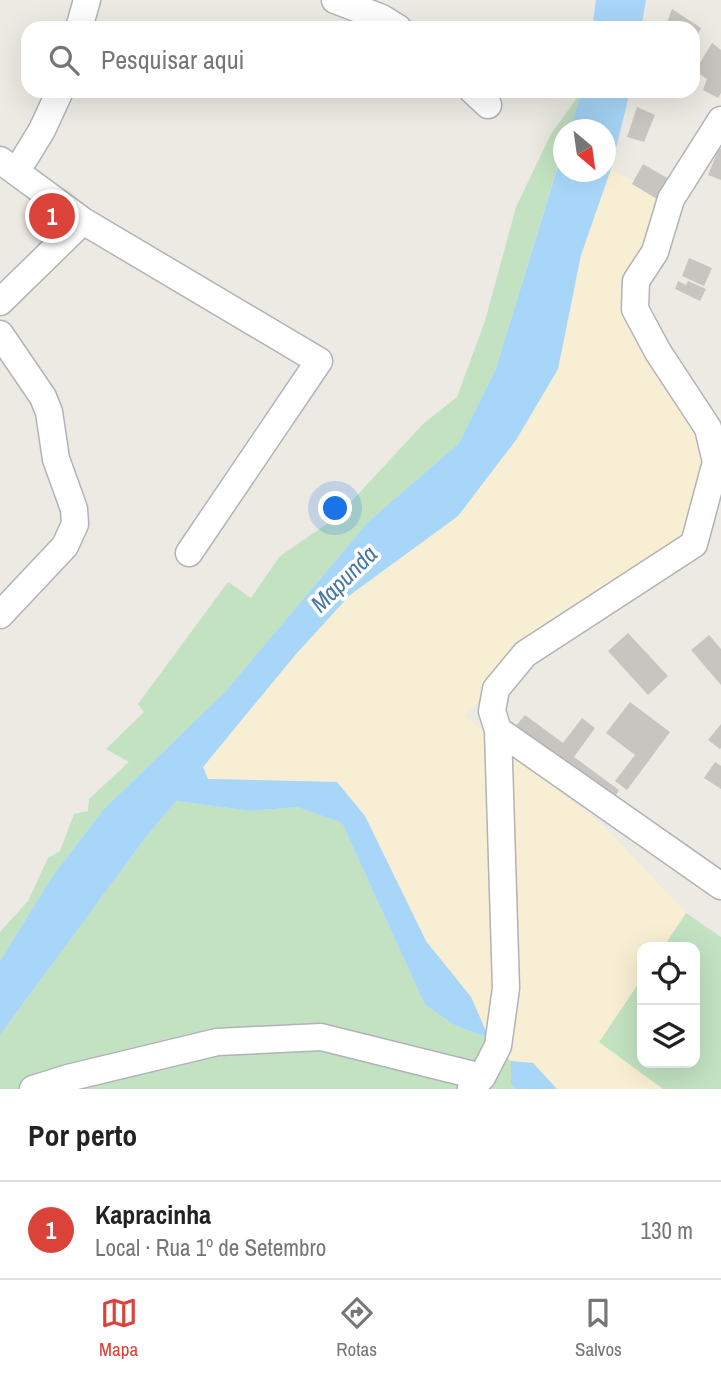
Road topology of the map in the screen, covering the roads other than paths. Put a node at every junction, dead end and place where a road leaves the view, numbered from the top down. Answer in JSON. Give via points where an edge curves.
{"nodes":[{"id":1,"x":87,"y":0,"type":"edge"},
{"id":2,"x":335,"y":0,"type":"edge"},
{"id":3,"x":81,"y":21,"type":"edge"},
{"id":4,"x":388,"y":21,"type":"edge"},
{"id":5,"x":57,"y":98,"type":"edge"},
{"id":6,"x":721,"y":120,"type":"edge"},
{"id":7,"x":8,"y":165,"type":"edge"},
{"id":8,"x":83,"y":221,"type":"junction"},
{"id":9,"x":0,"y":302,"type":"edge"},
{"id":10,"x":0,"y":334,"type":"edge"},
{"id":11,"x":189,"y":553,"type":"dead end"},
{"id":12,"x":0,"y":615,"type":"edge"},
{"id":13,"x":498,"y":730,"type":"junction"},
{"id":14,"x":721,"y":886,"type":"edge"},
{"id":15,"x":476,"y":1083,"type":"edge"},
{"id":16,"x":33,"y":1089,"type":"edge"}],
"edges":[{"from":1,"to":3,"type":"street"},
{"from":2,"to":4,"type":"street"},
{"from":5,"to":7,"type":"street","via":[[42,130]]},
{"from":6,"to":13,"type":"street","via":[[671,199],[655,252],[636,281],[635,309],[708,428],[716,462],[694,544],[525,654],[496,689],[492,711]]},
{"from":7,"to":8,"type":"street"},
{"from":8,"to":9,"type":"street"},
{"from":8,"to":11,"type":"street","via":[[319,361]]},
{"from":10,"to":12,"type":"street","via":[[49,412],[56,458],[75,524],[65,546]]},
{"from":13,"to":14,"type":"street"},
{"from":13,"to":15,"type":"street","via":[[506,988],[498,1046]]},
{"from":15,"to":16,"type":"street","via":[[321,1037],[217,1042]]}]}
